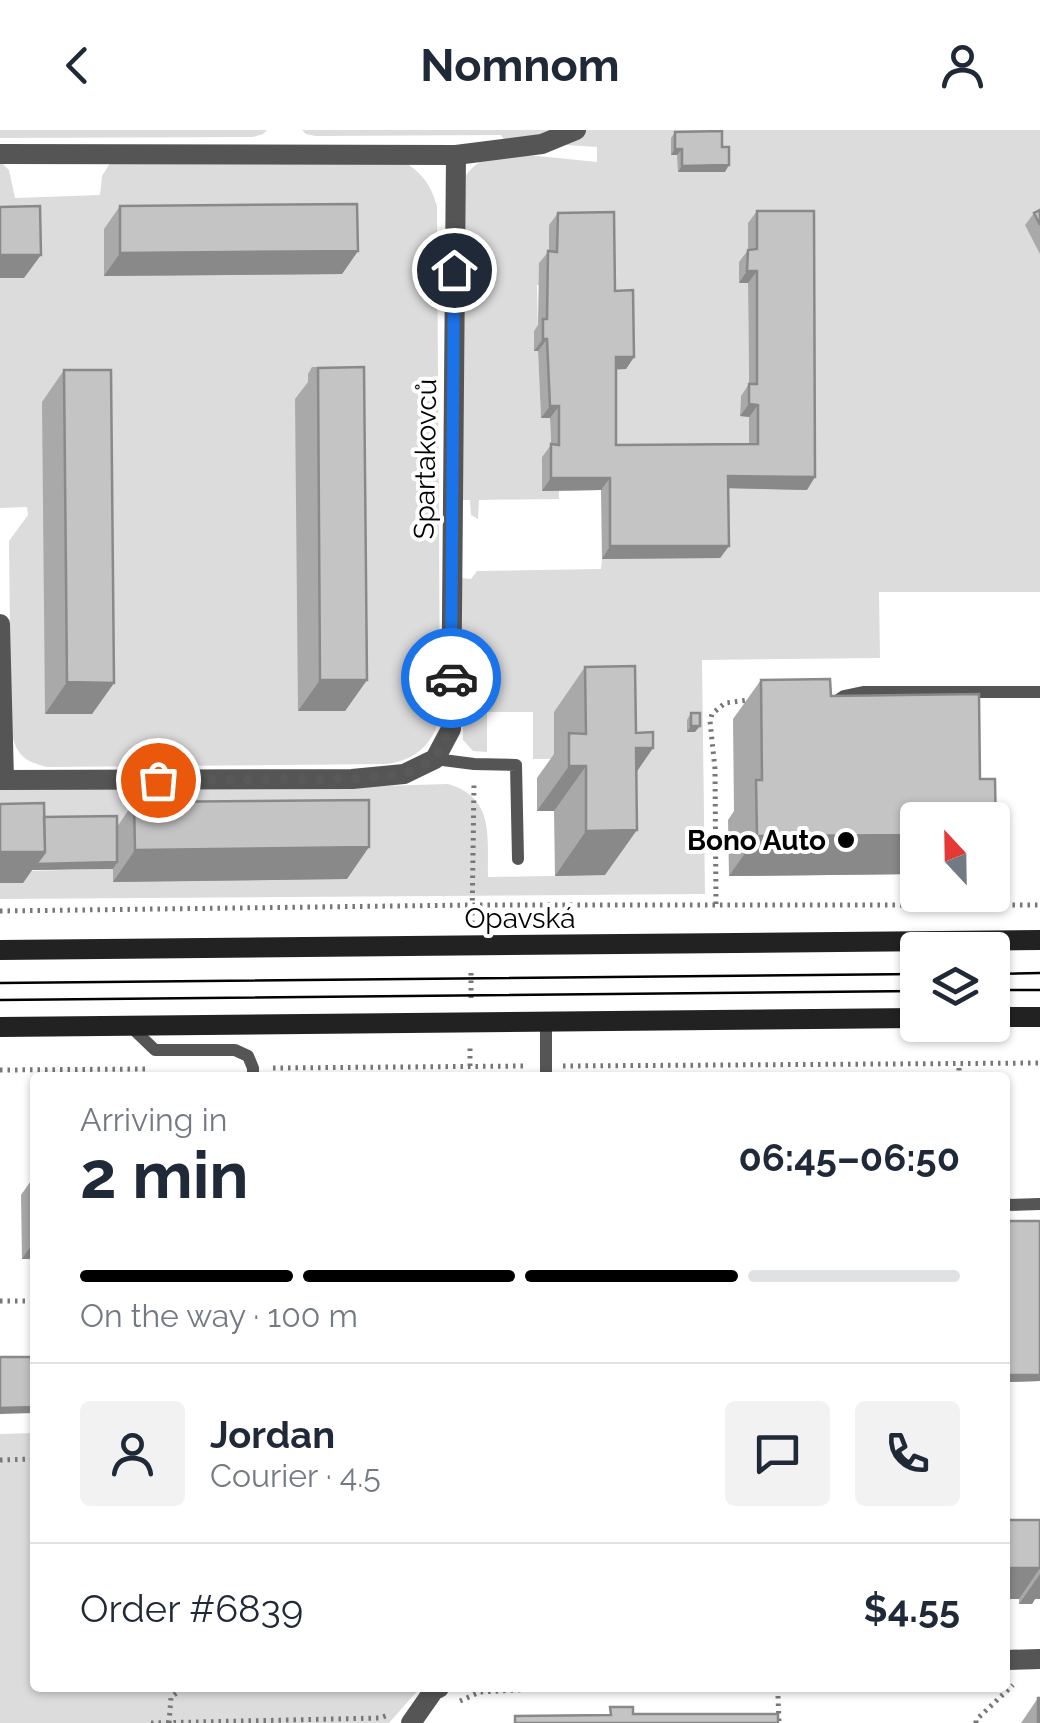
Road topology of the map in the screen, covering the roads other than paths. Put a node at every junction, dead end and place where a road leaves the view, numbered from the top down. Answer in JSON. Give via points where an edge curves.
{"nodes":[{"id":1,"x":576,"y":130,"type":"edge"},
{"id":2,"x":0,"y":154,"type":"edge"},
{"id":3,"x":456,"y":155,"type":"junction"},
{"id":4,"x":0,"y":624,"type":"edge"},
{"id":5,"x":1040,"y":692,"type":"edge"},
{"id":6,"x":828,"y":717,"type":"edge"},
{"id":7,"x":435,"y":759,"type":"junction"},
{"id":8,"x":2,"y":780,"type":"edge"},
{"id":9,"x":518,"y":859,"type":"dead end"},
{"id":10,"x":1037,"y":937,"type":"edge"},
{"id":11,"x":0,"y":950,"type":"edge"},
{"id":12,"x":1010,"y":1017,"type":"edge"},
{"id":13,"x":1040,"y":1017,"type":"edge"},
{"id":14,"x":900,"y":1018,"type":"edge"},
{"id":15,"x":546,"y":1022,"type":"junction"},
{"id":16,"x":130,"y":1026,"type":"junction"},
{"id":17,"x":0,"y":1027,"type":"edge"},
{"id":18,"x":253,"y":1072,"type":"edge"},
{"id":19,"x":546,"y":1072,"type":"edge"},
{"id":20,"x":1040,"y":1204,"type":"edge"},
{"id":21,"x":1010,"y":1205,"type":"edge"},
{"id":22,"x":1040,"y":1659,"type":"edge"},
{"id":23,"x":1010,"y":1660,"type":"edge"},
{"id":24,"x":433,"y":1692,"type":"edge"},
{"id":25,"x":411,"y":1723,"type":"edge"}],
"edges":[{"from":1,"to":3,"type":"street","via":[[542,144]]},
{"from":2,"to":3,"type":"street"},
{"from":3,"to":7,"type":"street","name":"Spartakovců","via":[[450,728]]},
{"from":4,"to":8,"type":"street"},
{"from":5,"to":6,"type":"lane","via":[[856,693],[835,701]]},
{"from":7,"to":8,"type":"street","via":[[404,774],[352,779]]},
{"from":7,"to":9,"type":"lane","via":[[516,764]]},
{"from":10,"to":11,"type":"main road","name":"Opavská"},
{"from":12,"to":13,"type":"main road"},
{"from":14,"to":15,"type":"main road"},
{"from":15,"to":16,"type":"main road"},
{"from":15,"to":19,"type":"lane"},
{"from":16,"to":17,"type":"main road"},
{"from":16,"to":18,"type":"lane","via":[[155,1050],[236,1050],[248,1056]]},
{"from":20,"to":21,"type":"lane"},
{"from":22,"to":23,"type":"street"},
{"from":24,"to":25,"type":"street"}]}
